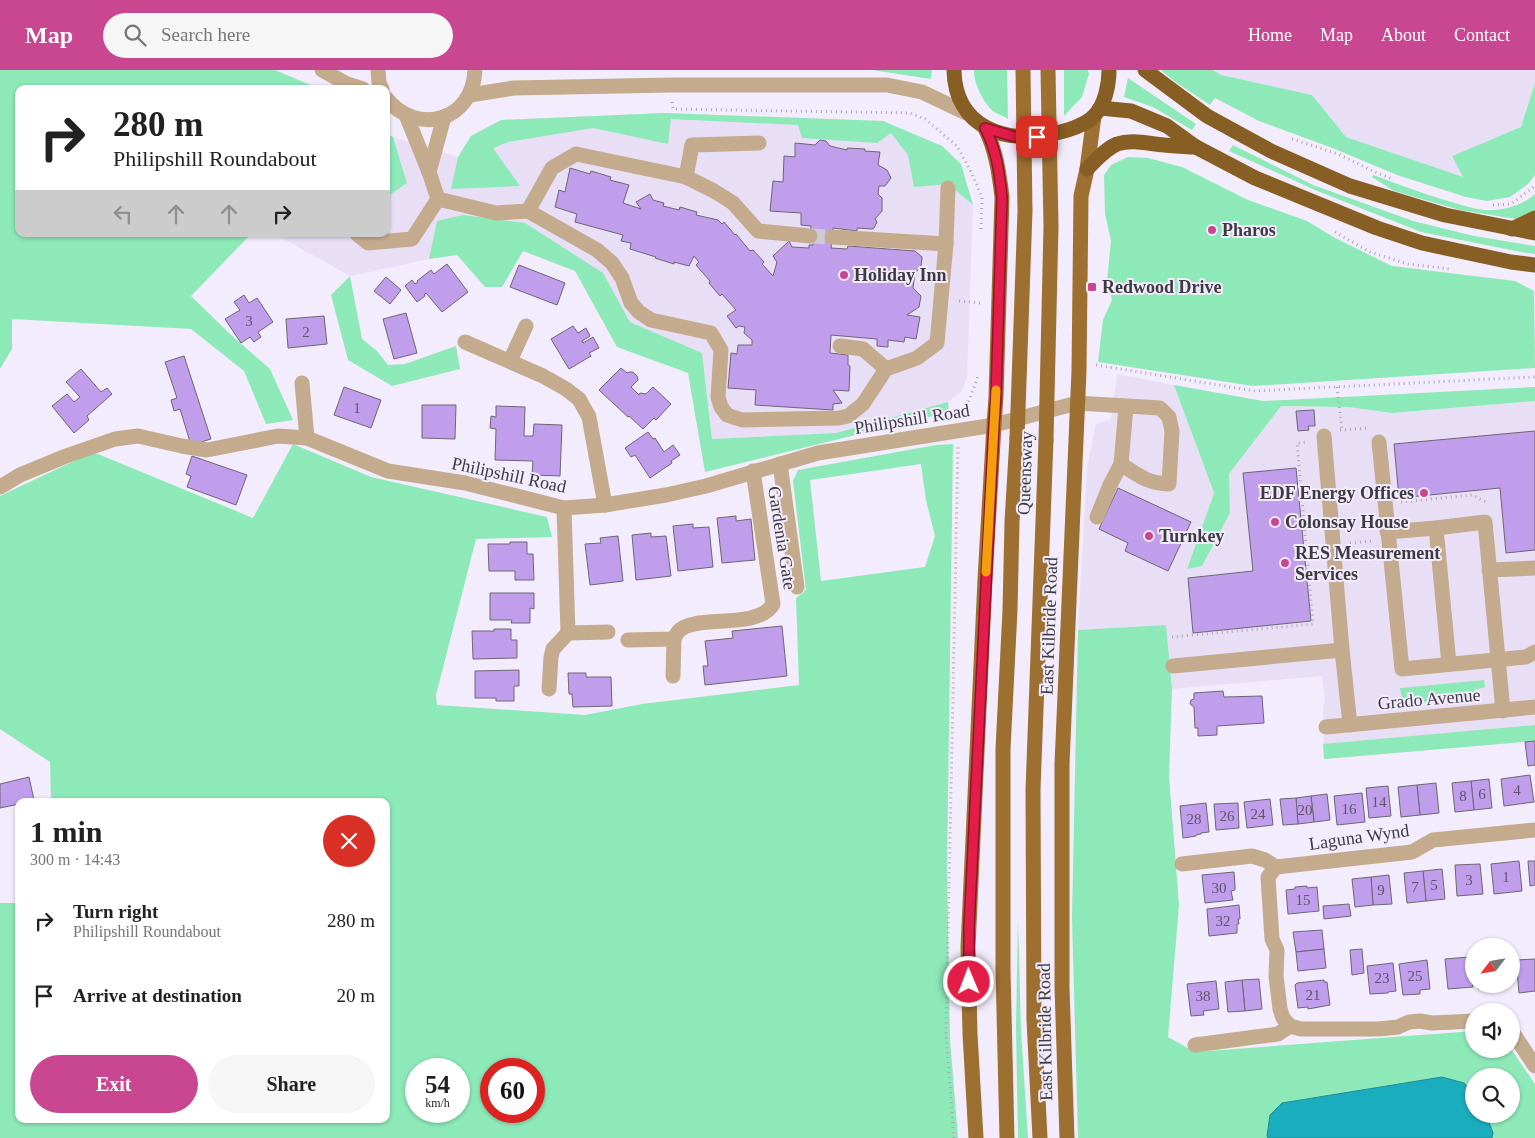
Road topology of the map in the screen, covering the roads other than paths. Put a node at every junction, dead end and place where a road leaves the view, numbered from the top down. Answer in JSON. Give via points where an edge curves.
{"nodes":[{"id":1,"x":322,"y":70,"type":"edge"},
{"id":2,"x":378,"y":70,"type":"edge"},
{"id":3,"x":475,"y":70,"type":"edge"},
{"id":4,"x":954,"y":70,"type":"edge"},
{"id":5,"x":1023,"y":70,"type":"edge"},
{"id":6,"x":1048,"y":70,"type":"edge"},
{"id":7,"x":1109,"y":70,"type":"edge"},
{"id":8,"x":1145,"y":70,"type":"edge"},
{"id":9,"x":350,"y":85,"type":"edge"},
{"id":10,"x":380,"y":85,"type":"edge"},
{"id":11,"x":470,"y":95,"type":"junction"},
{"id":12,"x":390,"y":103,"type":"edge"},
{"id":13,"x":966,"y":112,"type":"junction"},
{"id":14,"x":1097,"y":112,"type":"junction"},
{"id":15,"x":406,"y":116,"type":"junction"},
{"id":16,"x":444,"y":118,"type":"junction"},
{"id":17,"x":985,"y":128,"type":"junction"},
{"id":18,"x":759,"y":143,"type":"dead end"},
{"id":19,"x":1196,"y":147,"type":"junction"},
{"id":20,"x":1087,"y":169,"type":"junction"},
{"id":21,"x":429,"y":172,"type":"junction"},
{"id":22,"x":686,"y":177,"type":"junction"},
{"id":23,"x":948,"y":188,"type":"dead end"},
{"id":24,"x":438,"y":199,"type":"junction"},
{"id":25,"x":528,"y":211,"type":"junction"},
{"id":26,"x":1535,"y":218,"type":"edge"},
{"id":27,"x":1512,"y":230,"type":"junction"},
{"id":28,"x":1535,"y":233,"type":"edge"},
{"id":29,"x":810,"y":236,"type":"tunnel mouth"},
{"id":30,"x":832,"y":236,"type":"tunnel mouth"},
{"id":31,"x":361,"y":237,"type":"edge"},
{"id":32,"x":946,"y":244,"type":"junction"},
{"id":33,"x":1535,"y":265,"type":"edge"},
{"id":34,"x":526,"y":326,"type":"dead end"},
{"id":35,"x":466,"y":342,"type":"dead end"},
{"id":36,"x":840,"y":346,"type":"dead end"},
{"id":37,"x":510,"y":361,"type":"junction"},
{"id":38,"x":886,"y":369,"type":"junction"},
{"id":39,"x":302,"y":384,"type":"dead end"},
{"id":40,"x":1077,"y":403,"type":"junction"},
{"id":41,"x":1126,"y":407,"type":"junction"},
{"id":42,"x":994,"y":424,"type":"junction"},
{"id":43,"x":307,"y":438,"type":"junction"},
{"id":44,"x":1324,"y":438,"type":"road end"},
{"id":45,"x":1379,"y":442,"type":"dead end"},
{"id":46,"x":780,"y":464,"type":"junction"},
{"id":47,"x":1121,"y":464,"type":"junction"},
{"id":48,"x":753,"y":471,"type":"junction"},
{"id":49,"x":0,"y":487,"type":"edge"},
{"id":50,"x":605,"y":505,"type":"junction"},
{"id":51,"x":564,"y":508,"type":"junction"},
{"id":52,"x":1097,"y":517,"type":"dead end"},
{"id":53,"x":1436,"y":528,"type":"junction"},
{"id":54,"x":1387,"y":532,"type":"junction"},
{"id":55,"x":1535,"y":568,"type":"edge"},
{"id":56,"x":1489,"y":570,"type":"junction"},
{"id":57,"x":797,"y":586,"type":"dead end"},
{"id":58,"x":608,"y":632,"type":"dead end"},
{"id":59,"x":568,"y":633,"type":"junction"},
{"id":60,"x":674,"y":639,"type":"junction"},
{"id":61,"x":628,"y":640,"type":"dead end"},
{"id":62,"x":1342,"y":650,"type":"junction"},
{"id":63,"x":1535,"y":652,"type":"edge"},
{"id":64,"x":1498,"y":659,"type":"junction"},
{"id":65,"x":1449,"y":664,"type":"junction"},
{"id":66,"x":1174,"y":666,"type":"dead end"},
{"id":67,"x":673,"y":676,"type":"dead end"},
{"id":68,"x":549,"y":689,"type":"dead end"},
{"id":69,"x":1535,"y":707,"type":"edge"},
{"id":70,"x":1503,"y":711,"type":"junction"},
{"id":71,"x":1350,"y":725,"type":"junction"},
{"id":72,"x":1326,"y":727,"type":"dead end"},
{"id":73,"x":1535,"y":830,"type":"edge"},
{"id":74,"x":1182,"y":864,"type":"dead end"},
{"id":75,"x":1276,"y":867,"type":"junction"},
{"id":76,"x":1034,"y":878,"type":"joint"},
{"id":77,"x":1465,"y":1021,"type":"edge"},
{"id":78,"x":1290,"y":1026,"type":"junction"},
{"id":79,"x":1520,"y":1044,"type":"edge"},
{"id":80,"x":1195,"y":1045,"type":"dead end"},
{"id":81,"x":1535,"y":1066,"type":"edge"},
{"id":82,"x":976,"y":1138,"type":"edge"},
{"id":83,"x":1007,"y":1138,"type":"edge"},
{"id":84,"x":1040,"y":1138,"type":"edge"},
{"id":85,"x":1067,"y":1138,"type":"edge"}],
"edges":[{"from":1,"to":9,"type":"street"},
{"from":2,"to":10,"type":"street"},
{"from":3,"to":11,"type":"street"},
{"from":4,"to":13,"type":"highway","via":[[954,82]]},
{"from":5,"to":83,"type":"main road","name":"Queensway","bridge":true,"via":[[1025,211],[1004,749]]},
{"from":6,"to":76,"type":"main road","name":"Queensway","bridge":true,"via":[[1050,236],[1033,780]]},
{"from":7,"to":14,"type":"highway","via":[[1108,89]]},
{"from":8,"to":27,"type":"highway","via":[[1207,116],[1270,151],[1350,186],[1445,216]]},
{"from":11,"to":13,"type":"street","via":[[514,88],[888,85],[922,92]]},
{"from":11,"to":16,"type":"street"},
{"from":12,"to":15,"type":"street"},
{"from":13,"to":17,"type":"highway"},
{"from":14,"to":17,"type":"highway","via":[[1084,124],[1070,130],[1037,137],[1016,137]]},
{"from":14,"to":19,"type":"highway","via":[[1131,111],[1167,126]]},
{"from":14,"to":20,"type":"main road","name":"East Kilbride Road"},
{"from":15,"to":16,"type":"street","via":[[418,120]]},
{"from":15,"to":21,"type":"street"},
{"from":16,"to":21,"type":"street"},
{"from":17,"to":42,"type":"main road","via":[[993,144],[1002,197]]},
{"from":18,"to":22,"type":"street","via":[[692,145]]},
{"from":19,"to":20,"type":"highway","via":[[1123,142],[1102,153]]},
{"from":19,"to":33,"type":"highway","via":[[1255,178],[1377,228],[1422,243]]},
{"from":20,"to":40,"type":"main road","name":"East Kilbride Road","via":[[1081,196]]},
{"from":21,"to":24,"type":"street"},
{"from":22,"to":25,"type":"street","via":[[576,154],[552,168]]},
{"from":22,"to":29,"type":"street","via":[[734,203],[758,231]]},
{"from":23,"to":32,"type":"street"},
{"from":24,"to":25,"type":"street","via":[[496,214]]},
{"from":24,"to":31,"type":"street","via":[[412,239],[368,243]]},
{"from":25,"to":38,"type":"street","via":[[597,250],[612,263],[622,278],[631,303],[650,320],[712,333],[721,350],[718,397],[727,415],[742,420],[848,416],[863,404]]},
{"from":26,"to":27,"type":"highway"},
{"from":27,"to":28,"type":"highway"},
{"from":30,"to":32,"type":"street"},
{"from":32,"to":38,"type":"street","via":[[937,343],[917,358]]},
{"from":34,"to":37,"type":"street"},
{"from":35,"to":37,"type":"street"},
{"from":36,"to":38,"type":"street","via":[[863,349]]},
{"from":37,"to":50,"type":"street","via":[[543,376],[579,399],[589,416]]},
{"from":39,"to":43,"type":"street"},
{"from":40,"to":41,"type":"street","name":"Philipshill Road"},
{"from":40,"to":42,"type":"street","name":"Philipshill Road"},
{"from":40,"to":85,"type":"main road","name":"East Kilbride Road","via":[[1062,764],[1062,997]]},
{"from":41,"to":47,"type":"street"},
{"from":41,"to":47,"type":"street","name":"Philipshill Road","via":[[1160,408],[1169,417],[1172,431],[1169,484],[1144,479]]},
{"from":42,"to":46,"type":"street","name":"Philipshill Road","via":[[818,453]]},
{"from":42,"to":82,"type":"main road","via":[[968,947]]},
{"from":43,"to":49,"type":"street","name":"Philipshill Road","via":[[278,436],[208,450],[138,436],[115,439],[20,475]]},
{"from":43,"to":51,"type":"street","name":"Philipshill Road","via":[[388,471],[465,483]]},
{"from":44,"to":62,"type":"street"},
{"from":45,"to":54,"type":"street"},
{"from":46,"to":48,"type":"street","name":"Philipshill Road"},
{"from":46,"to":57,"type":"street"},
{"from":47,"to":52,"type":"street"},
{"from":48,"to":50,"type":"street","name":"Philipshill Road","via":[[706,486]]},
{"from":48,"to":60,"type":"street","name":"Gardenia Gate","via":[[773,604],[770,610],[755,617],[691,625],[678,630]]},
{"from":50,"to":51,"type":"street","name":"Philipshill Road"},
{"from":51,"to":59,"type":"street"},
{"from":53,"to":54,"type":"street"},
{"from":53,"to":56,"type":"street","via":[[1485,522]]},
{"from":53,"to":65,"type":"street"},
{"from":54,"to":65,"type":"street","via":[[1402,669]]},
{"from":55,"to":56,"type":"street"},
{"from":56,"to":64,"type":"street"},
{"from":58,"to":59,"type":"street"},
{"from":59,"to":68,"type":"street","via":[[553,649]]},
{"from":60,"to":61,"type":"street"},
{"from":60,"to":67,"type":"street"},
{"from":62,"to":66,"type":"street"},
{"from":62,"to":71,"type":"street"},
{"from":63,"to":64,"type":"street","via":[[1526,657]]},
{"from":64,"to":65,"type":"street"},
{"from":64,"to":70,"type":"street"},
{"from":69,"to":70,"type":"street","name":"Grado Avenue"},
{"from":70,"to":71,"type":"street","name":"Grado Avenue"},
{"from":71,"to":72,"type":"street","name":"Grado Avenue"},
{"from":73,"to":75,"type":"street","name":"Laguna Wynd","via":[[1433,840],[1412,852]]},
{"from":74,"to":75,"type":"street","via":[[1252,856]]},
{"from":75,"to":78,"type":"street","via":[[1268,877],[1272,939],[1276,950],[1280,1009]]},
{"from":76,"to":84,"type":"main road","name":"East Kilbride Road","via":[[1034,1020]]},
{"from":77,"to":78,"type":"street","via":[[1420,1021],[1378,1029],[1301,1029]]},
{"from":78,"to":80,"type":"street","via":[[1278,1034]]},
{"from":79,"to":81,"type":"street"}]}
